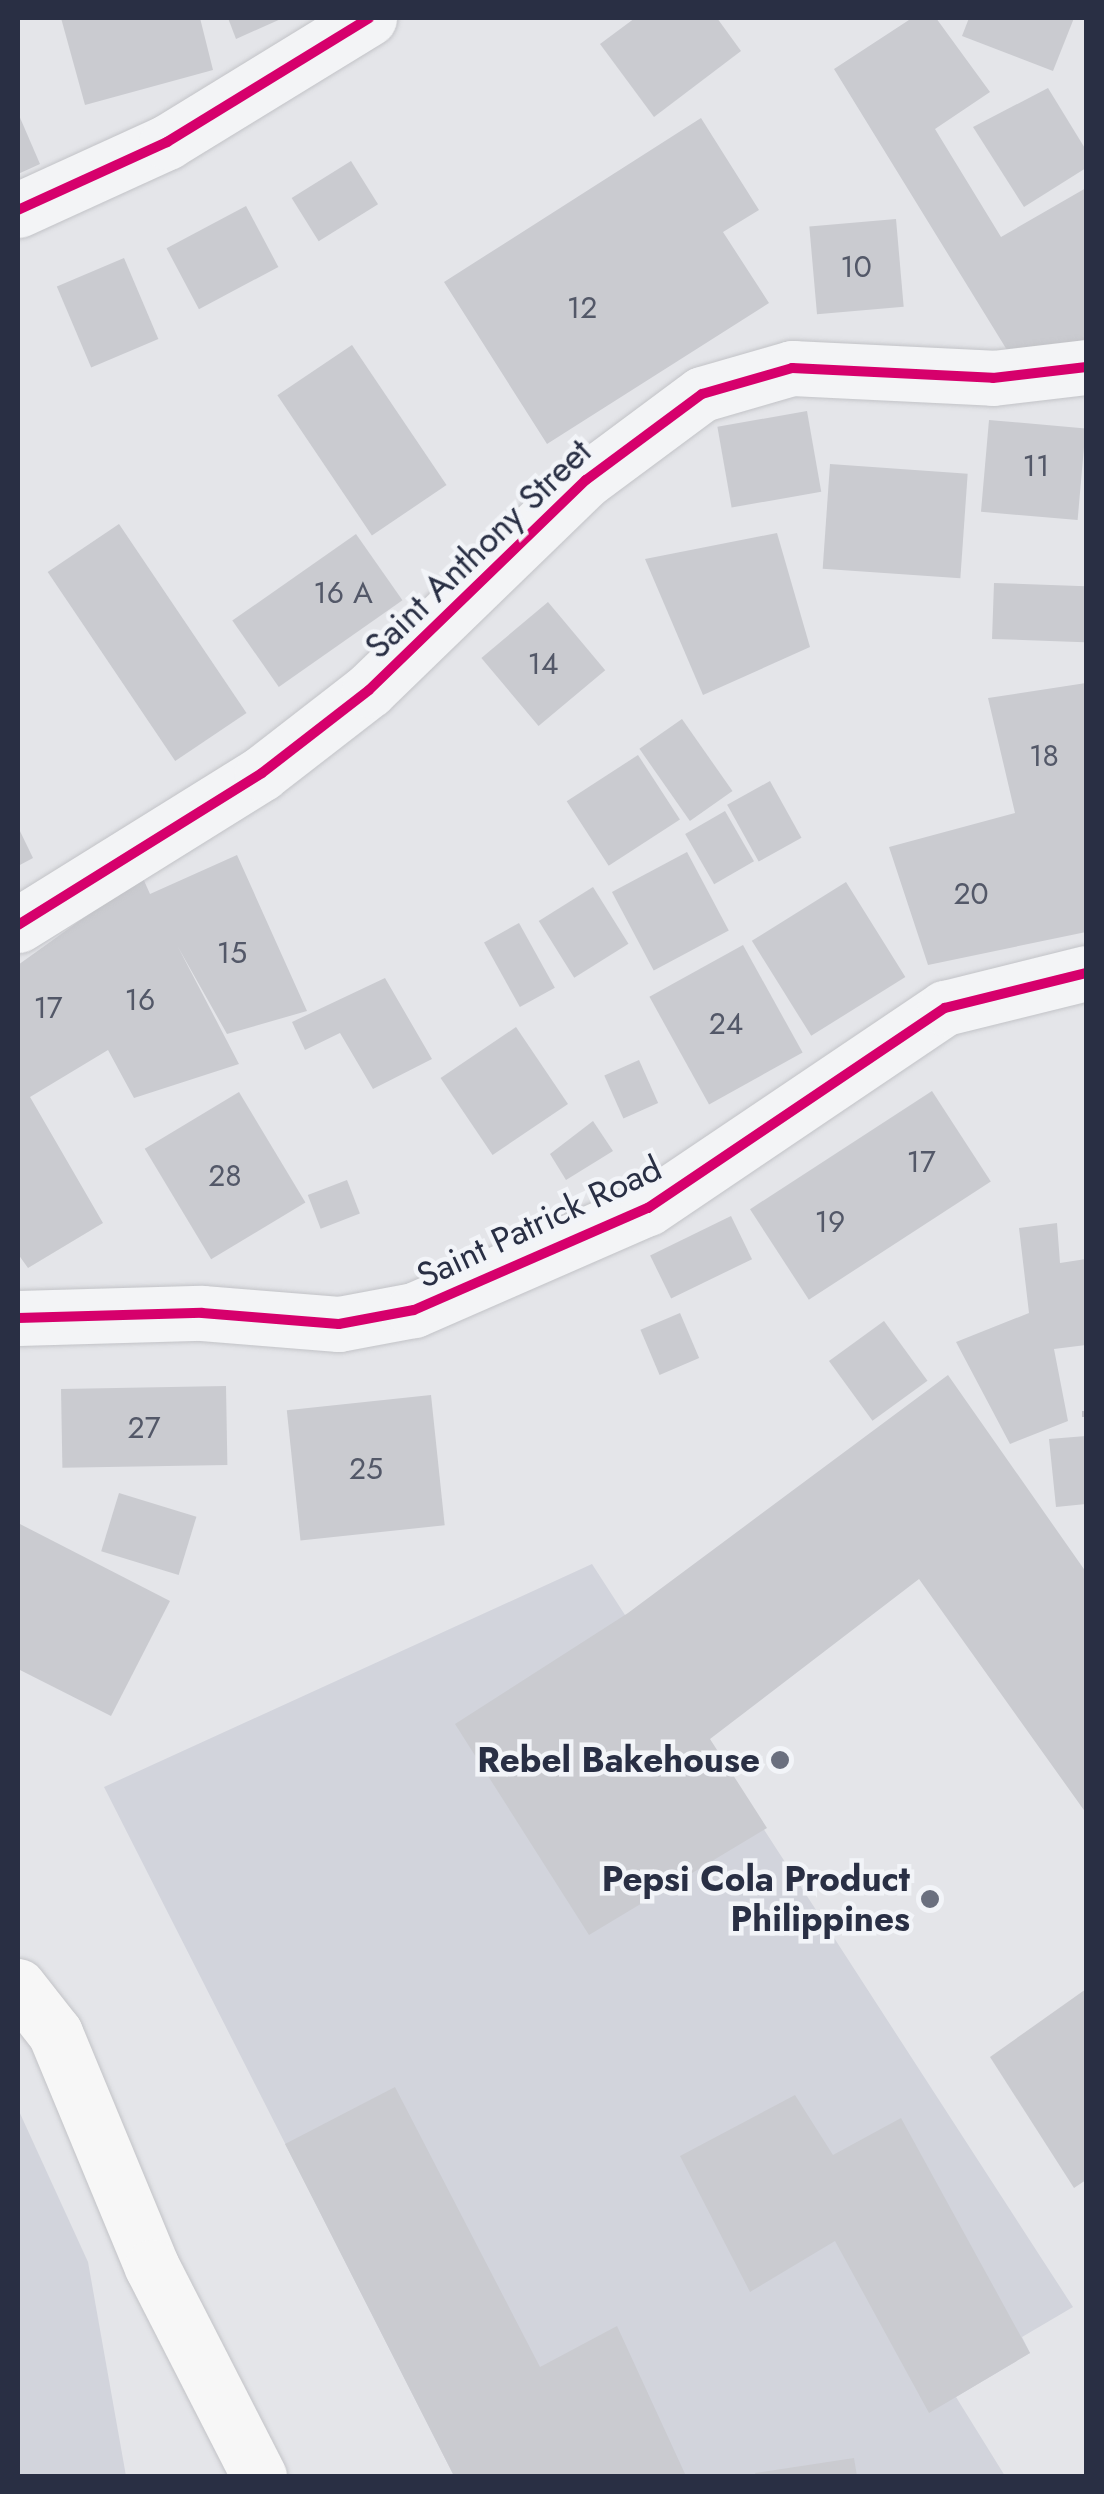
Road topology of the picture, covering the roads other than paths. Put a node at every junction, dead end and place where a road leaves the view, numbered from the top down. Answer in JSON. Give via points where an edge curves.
{"nodes":[{"id":1,"x":370,"y":18,"type":"edge"},
{"id":2,"x":18,"y":210,"type":"edge"},
{"id":3,"x":1086,"y":367,"type":"edge"},
{"id":4,"x":18,"y":925,"type":"edge"},
{"id":5,"x":1086,"y":973,"type":"edge"},
{"id":6,"x":18,"y":1318,"type":"edge"},
{"id":7,"x":18,"y":1986,"type":"edge"},
{"id":8,"x":258,"y":2476,"type":"edge"}],
"edges":[{"from":1,"to":2,"type":"street","via":[[167,142]]},
{"from":3,"to":4,"type":"street","name":"Saint Anthony Street","via":[[993,378],[792,368],[702,394],[586,480],[465,606],[354,702],[262,773]]},
{"from":5,"to":6,"type":"street","name":"Saint Patrick Road","via":[[945,1008],[648,1208],[414,1310],[339,1324],[202,1313]]},
{"from":7,"to":8,"type":"highway","via":[[54,2033],[152,2267]]}]}
